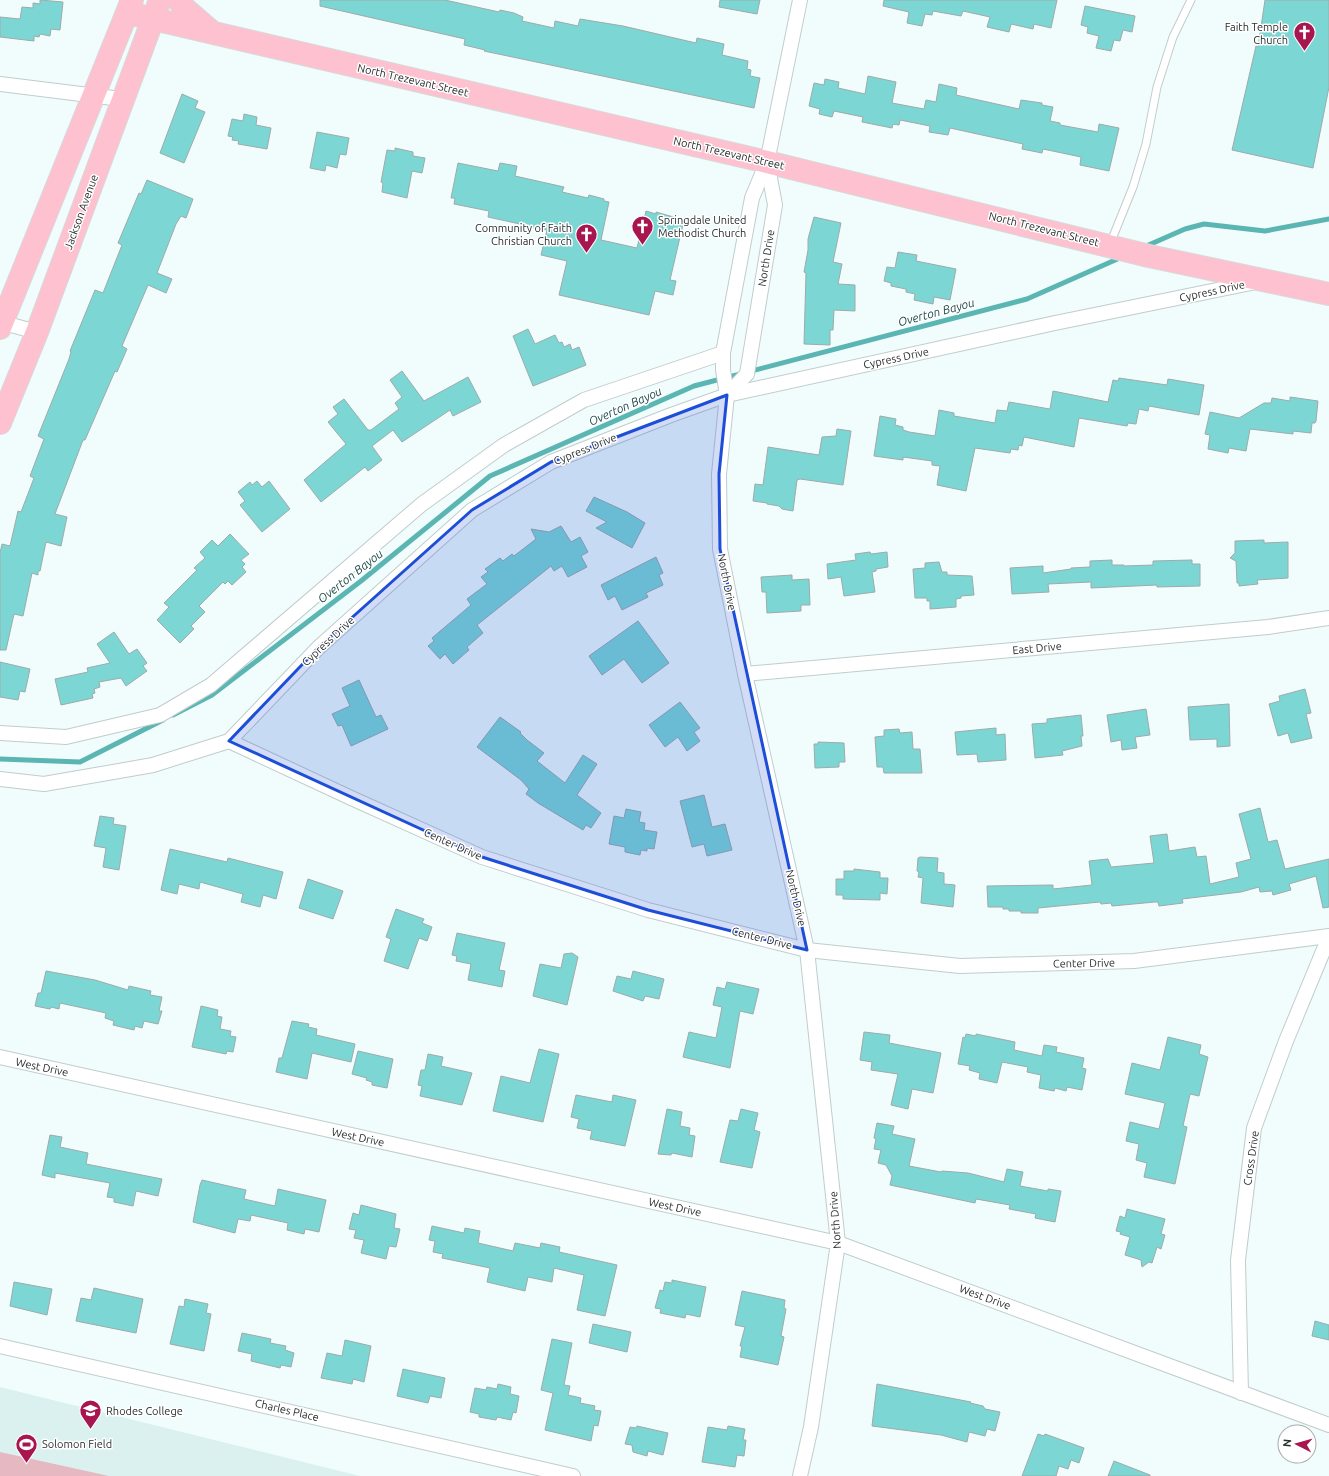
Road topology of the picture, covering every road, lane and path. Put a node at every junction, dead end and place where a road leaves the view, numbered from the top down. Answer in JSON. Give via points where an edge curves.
{"nodes":[{"id":1,"x":179,"y":0,"type":"edge"},
{"id":2,"x":800,"y":0,"type":"edge"},
{"id":3,"x":1192,"y":0,"type":"edge"},
{"id":4,"x":130,"y":7,"type":"edge"},
{"id":5,"x":157,"y":10,"type":"edge"},
{"id":6,"x":213,"y":33,"type":"junction"},
{"id":7,"x":0,"y":84,"type":"edge"},
{"id":8,"x":94,"y":96,"type":"junction"},
{"id":9,"x":121,"y":99,"type":"junction"},
{"id":10,"x":767,"y":162,"type":"junction"},
{"id":11,"x":1116,"y":248,"type":"junction"},
{"id":12,"x":1262,"y":281,"type":"junction"},
{"id":13,"x":1329,"y":294,"type":"edge"},
{"id":14,"x":1,"y":324,"type":"edge"},
{"id":15,"x":37,"y":332,"type":"junction"},
{"id":16,"x":723,"y":353,"type":"junction"},
{"id":17,"x":726,"y":391,"type":"junction"},
{"id":18,"x":0,"y":423,"type":"edge"},
{"id":19,"x":1329,"y":618,"type":"edge"},
{"id":20,"x":745,"y":674,"type":"junction"},
{"id":21,"x":0,"y":733,"type":"edge"},
{"id":22,"x":228,"y":741,"type":"junction"},
{"id":23,"x":0,"y":780,"type":"edge"},
{"id":24,"x":1329,"y":936,"type":"edge"},
{"id":25,"x":807,"y":950,"type":"junction"},
{"id":26,"x":0,"y":1057,"type":"edge"},
{"id":27,"x":838,"y":1243,"type":"junction"},
{"id":28,"x":0,"y":1346,"type":"edge"},
{"id":29,"x":1241,"y":1393,"type":"junction"},
{"id":30,"x":1329,"y":1425,"type":"edge"},
{"id":31,"x":573,"y":1476,"type":"edge"},
{"id":32,"x":800,"y":1476,"type":"edge"}],
"edges":[{"from":1,"to":6,"type":"main road","via":[[183,7]]},
{"from":2,"to":10,"type":"street","name":"North Drive"},
{"from":3,"to":11,"type":"lane","via":[[1173,37],[1157,87],[1146,144]]},
{"from":4,"to":5,"type":"main road","name":"North Trezevant Street"},
{"from":4,"to":8,"type":"main road"},
{"from":5,"to":6,"type":"main road","name":"North Trezevant Street"},
{"from":5,"to":9,"type":"main road","name":"Jackson Avenue"},
{"from":6,"to":10,"type":"main road","name":"North Trezevant Street"},
{"from":7,"to":8,"type":"street"},
{"from":8,"to":9,"type":"street"},
{"from":8,"to":14,"type":"main road"},
{"from":9,"to":15,"type":"main road","name":"Jackson Avenue"},
{"from":10,"to":11,"type":"main road","name":"North Trezevant Street"},
{"from":10,"to":16,"type":"street","name":"North Drive","via":[[752,198]]},
{"from":10,"to":17,"type":"street","name":"North Drive","via":[[775,205],[747,374]]},
{"from":11,"to":12,"type":"main road","name":"North Trezevant Street"},
{"from":12,"to":13,"type":"main road","name":"North Trezevant Street"},
{"from":12,"to":17,"type":"street","name":"Cypress Drive"},
{"from":14,"to":15,"type":"street"},
{"from":15,"to":18,"type":"main road","name":"Jackson Avenue"},
{"from":16,"to":17,"type":"street","name":"North Drive"},
{"from":16,"to":21,"type":"street","via":[[584,400],[504,445],[422,504],[211,685],[160,715],[66,737]]},
{"from":17,"to":20,"type":"street","name":"North Drive","via":[[719,474],[720,549]]},
{"from":17,"to":22,"type":"street","name":"Cypress Drive","via":[[551,462],[472,510],[318,648]]},
{"from":19,"to":20,"type":"street","name":"East Drive","via":[[1268,627]]},
{"from":20,"to":25,"type":"street","name":"North Drive"},
{"from":22,"to":23,"type":"street","name":"Cypress Drive","via":[[153,765],[44,784]]},
{"from":22,"to":25,"type":"street","name":"Center Drive","via":[[482,857],[648,910]]},
{"from":24,"to":25,"type":"street","name":"Center Drive","via":[[1134,961],[960,966]]},
{"from":24,"to":29,"type":"street","name":"Cross Drive","via":[[1254,1128],[1238,1260]]},
{"from":25,"to":27,"type":"street","name":"North Drive"},
{"from":26,"to":27,"type":"street","name":"West Drive"},
{"from":27,"to":29,"type":"street","name":"West Drive"},
{"from":27,"to":32,"type":"street","name":"North Drive","via":[[811,1427]]},
{"from":28,"to":31,"type":"street","name":"Charles Place"},
{"from":29,"to":30,"type":"street","name":"West Drive"}]}
